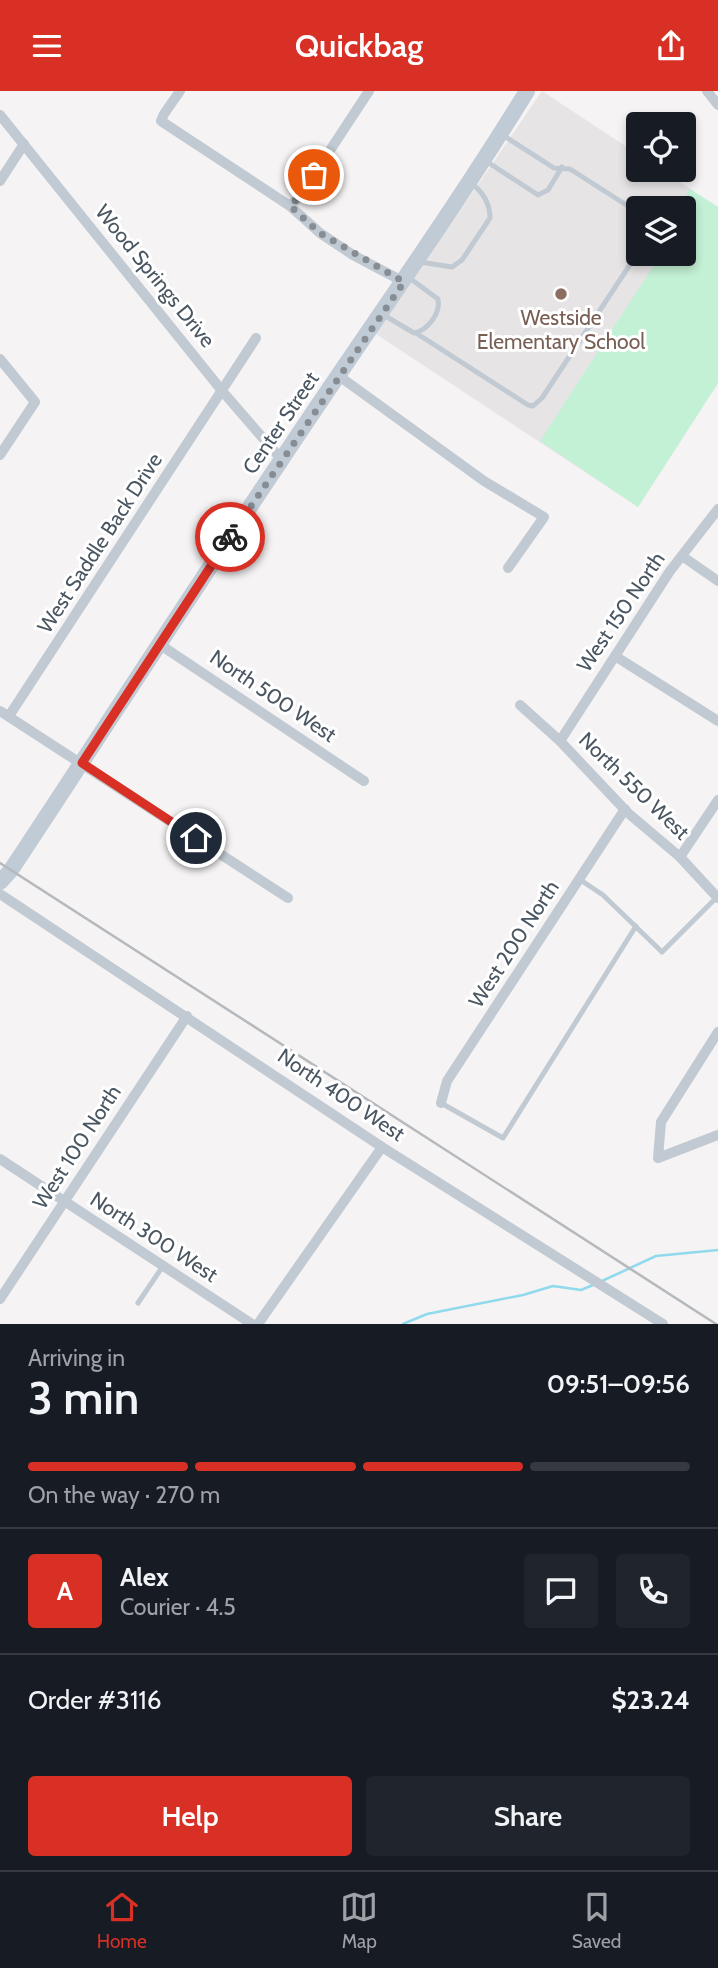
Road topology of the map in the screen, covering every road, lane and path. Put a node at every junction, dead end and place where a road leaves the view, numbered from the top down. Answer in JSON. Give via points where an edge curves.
{"nodes":[{"id":1,"x":180,"y":91,"type":"edge"},
{"id":2,"x":369,"y":91,"type":"edge"},
{"id":3,"x":527,"y":91,"type":"edge"},
{"id":4,"x":707,"y":91,"type":"edge"},
{"id":5,"x":718,"y":105,"type":"edge"},
{"id":6,"x":0,"y":115,"type":"edge"},
{"id":7,"x":500,"y":134,"type":"junction"},
{"id":8,"x":24,"y":144,"type":"junction"},
{"id":9,"x":484,"y":159,"type":"junction"},
{"id":10,"x":562,"y":167,"type":"junction"},
{"id":11,"x":0,"y":181,"type":"edge"},
{"id":12,"x":469,"y":181,"type":"junction"},
{"id":13,"x":626,"y":205,"type":"edge"},
{"id":14,"x":290,"y":206,"type":"junction"},
{"id":15,"x":417,"y":261,"type":"junction"},
{"id":16,"x":629,"y":266,"type":"edge"},
{"id":17,"x":406,"y":279,"type":"junction"},
{"id":18,"x":382,"y":314,"type":"junction"},
{"id":19,"x":416,"y":333,"type":"junction"},
{"id":20,"x":256,"y":338,"type":"dead end"},
{"id":21,"x":0,"y":359,"type":"edge"},
{"id":22,"x":339,"y":376,"type":"junction"},
{"id":23,"x":223,"y":392,"type":"junction"},
{"id":24,"x":0,"y":455,"type":"edge"},
{"id":25,"x":281,"y":459,"type":"junction"},
{"id":26,"x":718,"y":509,"type":"edge"},
{"id":27,"x":682,"y":556,"type":"junction"},
{"id":28,"x":508,"y":568,"type":"dead end"},
{"id":29,"x":718,"y":581,"type":"edge"},
{"id":30,"x":159,"y":644,"type":"junction"},
{"id":31,"x":615,"y":656,"type":"junction"},
{"id":32,"x":520,"y":705,"type":"dead end"},
{"id":33,"x":4,"y":714,"type":"edge"},
{"id":34,"x":718,"y":721,"type":"edge"},
{"id":35,"x":561,"y":741,"type":"junction"},
{"id":36,"x":82,"y":763,"type":"junction"},
{"id":37,"x":365,"y":781,"type":"dead end"},
{"id":38,"x":718,"y":800,"type":"edge"},
{"id":39,"x":625,"y":809,"type":"junction"},
{"id":40,"x":680,"y":857,"type":"junction"},
{"id":41,"x":579,"y":879,"type":"junction"},
{"id":42,"x":0,"y":882,"type":"edge"},
{"id":43,"x":0,"y":894,"type":"edge"},
{"id":44,"x":288,"y":898,"type":"dead end"},
{"id":45,"x":717,"y":898,"type":"edge"},
{"id":46,"x":636,"y":926,"type":"junction"},
{"id":47,"x":187,"y":1016,"type":"junction"},
{"id":48,"x":718,"y":1032,"type":"edge"},
{"id":49,"x":441,"y":1103,"type":"joint"},
{"id":50,"x":718,"y":1135,"type":"edge"},
{"id":51,"x":382,"y":1147,"type":"junction"},
{"id":52,"x":0,"y":1159,"type":"edge"},
{"id":53,"x":64,"y":1202,"type":"junction"},
{"id":54,"x":163,"y":1266,"type":"junction"},
{"id":55,"x":0,"y":1299,"type":"edge"},
{"id":56,"x":138,"y":1303,"type":"dead end"},
{"id":57,"x":252,"y":1324,"type":"edge"},
{"id":58,"x":258,"y":1324,"type":"edge"},
{"id":59,"x":663,"y":1324,"type":"edge"}],
"edges":[{"from":1,"to":14,"type":"street","via":[[161,121]]},
{"from":2,"to":14,"type":"street"},
{"from":3,"to":7,"type":"street","name":"Center Street"},
{"from":4,"to":5,"type":"street"},
{"from":6,"to":8,"type":"street","name":"Wood Springs Drive"},
{"from":7,"to":9,"type":"street","name":"Center Street"},
{"from":7,"to":10,"type":"lane","via":[[554,168]]},
{"from":8,"to":11,"type":"street"},
{"from":8,"to":23,"type":"street","name":"Wood Springs Drive"},
{"from":9,"to":10,"type":"lane","via":[[538,195],[548,190]]},
{"from":9,"to":12,"type":"street","name":"Center Street"},
{"from":10,"to":13,"type":"lane"},
{"from":12,"to":15,"type":"street","name":"Center Street"},
{"from":12,"to":15,"type":"lane","via":[[482,192],[490,218],[462,260],[452,267]]},
{"from":14,"to":17,"type":"street","via":[[320,233]]},
{"from":15,"to":17,"type":"street","name":"Center Street"},
{"from":16,"to":19,"type":"lane","via":[[533,406]]},
{"from":17,"to":18,"type":"street","name":"Center Street"},
{"from":17,"to":19,"type":"lane","via":[[435,294],[440,303],[428,326]]},
{"from":18,"to":19,"type":"lane"},
{"from":18,"to":22,"type":"street","name":"Center Street"},
{"from":20,"to":23,"type":"street","name":"West Saddle Back Drive"},
{"from":21,"to":24,"type":"street","via":[[35,402]]},
{"from":22,"to":25,"type":"street","name":"Center Street"},
{"from":22,"to":28,"type":"street","via":[[484,481],[544,517]]},
{"from":23,"to":25,"type":"street","name":"Wood Springs Drive"},
{"from":23,"to":33,"type":"street","name":"West Saddle Back Drive"},
{"from":25,"to":30,"type":"street","name":"Center Street"},
{"from":26,"to":27,"type":"street","name":"West 150 North"},
{"from":27,"to":29,"type":"street"},
{"from":27,"to":31,"type":"street","name":"West 150 North"},
{"from":30,"to":36,"type":"street","name":"Center Street"},
{"from":30,"to":37,"type":"street","name":"North 500 West"},
{"from":31,"to":34,"type":"street"},
{"from":31,"to":35,"type":"street","name":"West 150 North"},
{"from":32,"to":35,"type":"street","name":"North 550 West"},
{"from":33,"to":36,"type":"street"},
{"from":35,"to":39,"type":"street","name":"North 550 West"},
{"from":36,"to":42,"type":"street","name":"Center Street"},
{"from":36,"to":44,"type":"street"},
{"from":38,"to":40,"type":"street"},
{"from":39,"to":40,"type":"street","name":"North 550 West"},
{"from":39,"to":41,"type":"street","name":"West 200 North"},
{"from":40,"to":45,"type":"street","name":"North 550 West"},
{"from":41,"to":46,"type":"lane"},
{"from":41,"to":49,"type":"street","name":"West 200 North","via":[[447,1081]]},
{"from":43,"to":47,"type":"street","name":"North 400 West"},
{"from":45,"to":46,"type":"lane","via":[[662,952]]},
{"from":46,"to":49,"type":"lane","via":[[503,1138]]},
{"from":47,"to":51,"type":"street","name":"North 400 West"},
{"from":47,"to":53,"type":"street","name":"West 100 North"},
{"from":48,"to":50,"type":"street","via":[[661,1122],[658,1158]]},
{"from":51,"to":58,"type":"street"},
{"from":51,"to":59,"type":"street","name":"North 400 West"},
{"from":52,"to":53,"type":"street","name":"North 300 West"},
{"from":53,"to":54,"type":"street","name":"North 300 West"},
{"from":53,"to":55,"type":"street","name":"West 100 North"},
{"from":54,"to":56,"type":"lane"},
{"from":54,"to":57,"type":"street","name":"North 300 West"}]}
